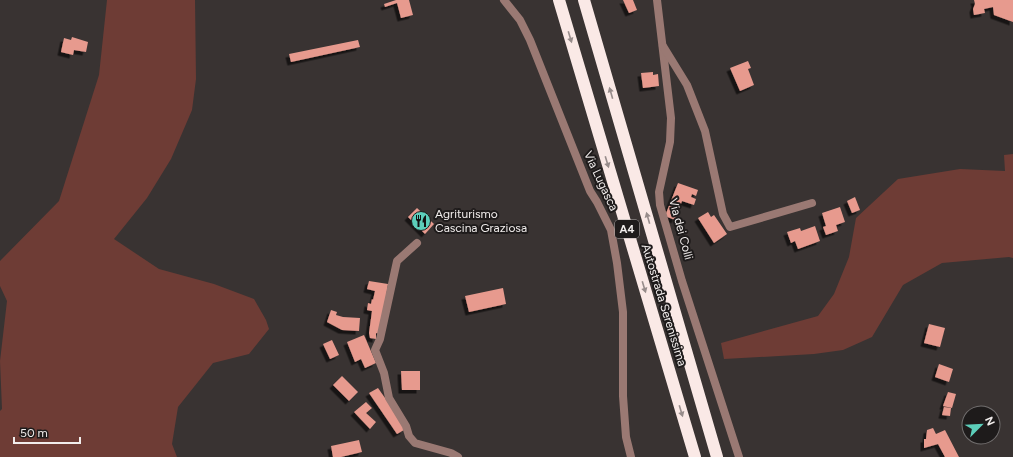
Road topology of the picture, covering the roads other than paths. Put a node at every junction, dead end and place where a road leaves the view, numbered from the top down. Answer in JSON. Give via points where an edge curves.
{"nodes":[{"id":1,"x":504,"y":0,"type":"edge"},
{"id":2,"x":559,"y":0,"type":"edge"},
{"id":3,"x":584,"y":0,"type":"edge"},
{"id":4,"x":656,"y":0,"type":"edge"},
{"id":5,"x":662,"y":43,"type":"junction"},
{"id":6,"x":812,"y":203,"type":"dead end"},
{"id":7,"x":417,"y":243,"type":"dead end"},
{"id":8,"x":458,"y":457,"type":"edge"},
{"id":9,"x":631,"y":457,"type":"edge"},
{"id":10,"x":695,"y":457,"type":"edge"},
{"id":11,"x":717,"y":457,"type":"edge"},
{"id":12,"x":739,"y":457,"type":"edge"}],
"edges":[{"from":1,"to":9,"type":"street","name":"Via Lugasca","via":[[520,20],[530,40],[590,191],[611,230],[623,312],[623,396],[626,437]]},
{"from":2,"to":10,"type":"highway","name":"Autostrada Serenissima","number":"A4","one_way":true},
{"from":11,"to":3,"type":"highway","name":"Autostrada Serenissima","number":"A4","one_way":true},
{"from":4,"to":5,"type":"street","name":"Via dei Colli"},
{"from":5,"to":6,"type":"street","via":[[687,85],[705,131],[723,214],[730,227]]},
{"from":5,"to":12,"type":"street","name":"Via dei Colli","via":[[671,118],[670,142],[659,192],[660,205]]},
{"from":7,"to":8,"type":"street","via":[[397,261],[380,339],[375,350],[384,373],[389,398],[406,426],[409,436],[415,443]]}]}
